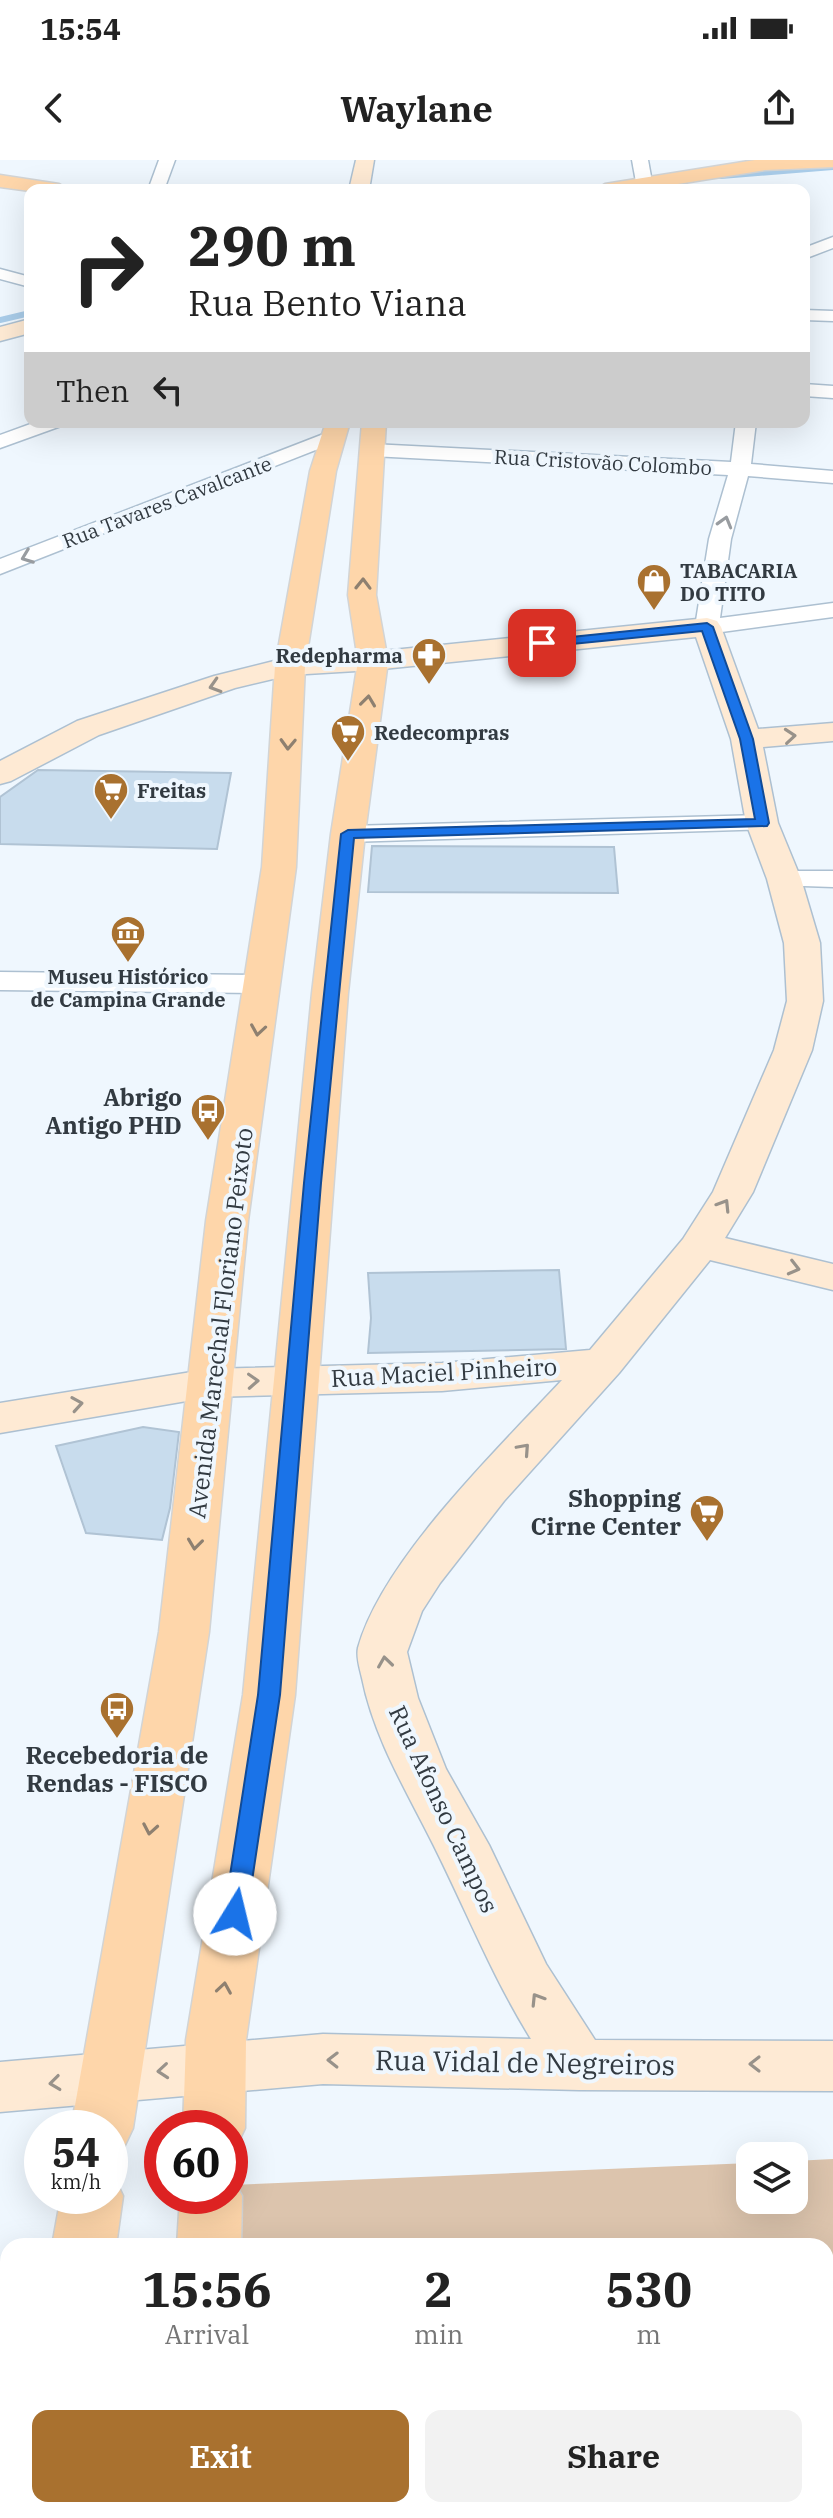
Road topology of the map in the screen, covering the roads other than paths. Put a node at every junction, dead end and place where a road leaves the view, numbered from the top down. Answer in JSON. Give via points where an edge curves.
{"nodes":[{"id":1,"x":167,"y":160,"type":"edge"},
{"id":2,"x":365,"y":160,"type":"edge"},
{"id":3,"x":640,"y":160,"type":"edge"},
{"id":4,"x":833,"y":161,"type":"edge"},
{"id":5,"x":833,"y":176,"type":"edge"},
{"id":6,"x":771,"y":180,"type":"junction"},
{"id":7,"x":0,"y":181,"type":"edge"},
{"id":8,"x":644,"y":182,"type":"junction"},
{"id":9,"x":158,"y":184,"type":"edge"},
{"id":10,"x":360,"y":184,"type":"edge"},
{"id":11,"x":634,"y":184,"type":"edge"},
{"id":12,"x":709,"y":184,"type":"edge"},
{"id":13,"x":746,"y":184,"type":"edge"},
{"id":14,"x":24,"y":185,"type":"edge"},
{"id":15,"x":0,"y":193,"type":"edge"},
{"id":16,"x":24,"y":196,"type":"edge"},
{"id":17,"x":830,"y":245,"type":"edge"},
{"id":18,"x":810,"y":252,"type":"edge"},
{"id":19,"x":0,"y":274,"type":"edge"},
{"id":20,"x":24,"y":280,"type":"edge"},
{"id":21,"x":810,"y":315,"type":"edge"},
{"id":22,"x":833,"y":316,"type":"edge"},
{"id":23,"x":24,"y":328,"type":"edge"},
{"id":24,"x":0,"y":334,"type":"edge"},
{"id":25,"x":810,"y":390,"type":"edge"},
{"id":26,"x":833,"y":392,"type":"edge"},
{"id":27,"x":38,"y":428,"type":"edge"},
{"id":28,"x":374,"y":428,"type":"edge"},
{"id":29,"x":745,"y":428,"type":"edge"},
{"id":30,"x":336,"y":429,"type":"edge"},
{"id":31,"x":0,"y":442,"type":"edge"},
{"id":32,"x":372,"y":450,"type":"junction"},
{"id":33,"x":740,"y":469,"type":"junction"},
{"id":34,"x":833,"y":477,"type":"edge"},
{"id":35,"x":0,"y":567,"type":"edge"},
{"id":36,"x":833,"y":610,"type":"edge"},
{"id":37,"x":707,"y":627,"type":"junction"},
{"id":38,"x":373,"y":661,"type":"junction"},
{"id":39,"x":290,"y":666,"type":"junction"},
{"id":40,"x":833,"y":732,"type":"edge"},
{"id":41,"x":746,"y":739,"type":"junction"},
{"id":42,"x":0,"y":774,"type":"edge"},
{"id":43,"x":762,"y":823,"type":"junction"},
{"id":44,"x":348,"y":834,"type":"junction"},
{"id":45,"x":784,"y":879,"type":"junction"},
{"id":46,"x":833,"y":879,"type":"edge"},
{"id":47,"x":0,"y":981,"type":"edge"},
{"id":48,"x":264,"y":984,"type":"junction"},
{"id":49,"x":700,"y":1245,"type":"junction"},
{"id":50,"x":833,"y":1277,"type":"edge"},
{"id":51,"x":603,"y":1363,"type":"junction"},
{"id":52,"x":296,"y":1379,"type":"junction"},
{"id":53,"x":210,"y":1383,"type":"junction"},
{"id":54,"x":0,"y":1418,"type":"edge"},
{"id":55,"x":579,"y":2065,"type":"junction"},
{"id":56,"x":217,"y":2066,"type":"junction"},
{"id":57,"x":833,"y":2066,"type":"edge"},
{"id":58,"x":0,"y":2087,"type":"edge"},
{"id":59,"x":106,"y":2102,"type":"edge"},
{"id":60,"x":215,"y":2110,"type":"edge"},
{"id":61,"x":89,"y":2214,"type":"edge"},
{"id":62,"x":210,"y":2214,"type":"edge"},
{"id":63,"x":85,"y":2238,"type":"edge"},
{"id":64,"x":209,"y":2238,"type":"edge"}],
"edges":[{"from":1,"to":9,"type":"street"},
{"from":2,"to":10,"type":"street"},
{"from":3,"to":8,"type":"street"},
{"from":4,"to":8,"type":"main road","via":[[765,164]]},
{"from":5,"to":6,"type":"main road"},
{"from":6,"to":12,"type":"main road"},
{"from":6,"to":13,"type":"main road"},
{"from":7,"to":14,"type":"main road"},
{"from":8,"to":11,"type":"main road"},
{"from":15,"to":16,"type":"main road"},
{"from":17,"to":18,"type":"street"},
{"from":19,"to":20,"type":"street"},
{"from":21,"to":22,"type":"street"},
{"from":23,"to":24,"type":"street"},
{"from":25,"to":26,"type":"street"},
{"from":27,"to":31,"type":"street"},
{"from":28,"to":32,"type":"main road"},
{"from":29,"to":33,"type":"street"},
{"from":30,"to":35,"type":"street","name":"Rua Tavares Cavalcante","one_way":true},
{"from":30,"to":39,"type":"main road","name":"Avenida Marechal Floriano Peixoto","via":[[323,471]]},
{"from":32,"to":33,"type":"street","name":"Rua Cristovão Colombo"},
{"from":38,"to":32,"type":"main road","one_way":true,"via":[[362,595]]},
{"from":33,"to":34,"type":"street","name":"Rua Cristovão Colombo"},
{"from":37,"to":33,"type":"street","one_way":true,"via":[[720,539]]},
{"from":36,"to":37,"type":"street"},
{"from":37,"to":38,"type":"street"},
{"from":37,"to":41,"type":"street","name":"Rua Afonso Campos"},
{"from":38,"to":39,"type":"street"},
{"from":44,"to":38,"type":"main road","one_way":true},
{"from":39,"to":42,"type":"street","one_way":true,"via":[[88,728]]},
{"from":39,"to":48,"type":"main road","name":"Avenida Marechal Floriano Peixoto","one_way":true,"via":[[279,867]]},
{"from":41,"to":40,"type":"street","one_way":true},
{"from":41,"to":43,"type":"street","name":"Rua Afonso Campos"},
{"from":43,"to":44,"type":"street"},
{"from":43,"to":45,"type":"street","name":"Rua Afonso Campos"},
{"from":44,"to":52,"type":"main road"},
{"from":45,"to":46,"type":"street"},
{"from":49,"to":45,"type":"street","name":"Rua Afonso Campos","one_way":true,"via":[[733,1192],[793,1050],[803,1011],[802,943]]},
{"from":47,"to":48,"type":"street"},
{"from":48,"to":53,"type":"main road","name":"Avenida Marechal Floriano Peixoto","one_way":true,"via":[[227,1221]]},
{"from":49,"to":50,"type":"street","one_way":true},
{"from":49,"to":51,"type":"street","name":"Rua Afonso Campos"},
{"from":51,"to":52,"type":"street","name":"Rua Maciel Pinheiro","via":[[442,1377]]},
{"from":55,"to":51,"type":"street","name":"Rua Afonso Campos","one_way":true,"via":[[524,1978],[420,1770],[392,1698],[382,1652],[398,1609],[423,1571],[487,1490]]},
{"from":53,"to":52,"type":"street","name":"Rua Maciel Pinheiro","one_way":true},
{"from":56,"to":52,"type":"main road","one_way":true,"via":[[216,2040],[269,1695]]},
{"from":54,"to":53,"type":"street","name":"Rua Maciel Pinheiro","one_way":true},
{"from":53,"to":59,"type":"main road","name":"Avenida Marechal Floriano Peixoto","one_way":true,"via":[[184,1632]]},
{"from":55,"to":56,"type":"street","name":"Rua Vidal de Negreiros","one_way":true,"via":[[323,2059]]},
{"from":57,"to":55,"type":"street","name":"Rua Vidal de Negreiros","one_way":true},
{"from":56,"to":59,"type":"street","name":"Rua Vidal de Negreiros","one_way":true},
{"from":56,"to":60,"type":"main road"},
{"from":59,"to":58,"type":"street","name":"Rua Vidal de Negreiros","one_way":true},
{"from":61,"to":63,"type":"main road"},
{"from":62,"to":64,"type":"main road"}]}
